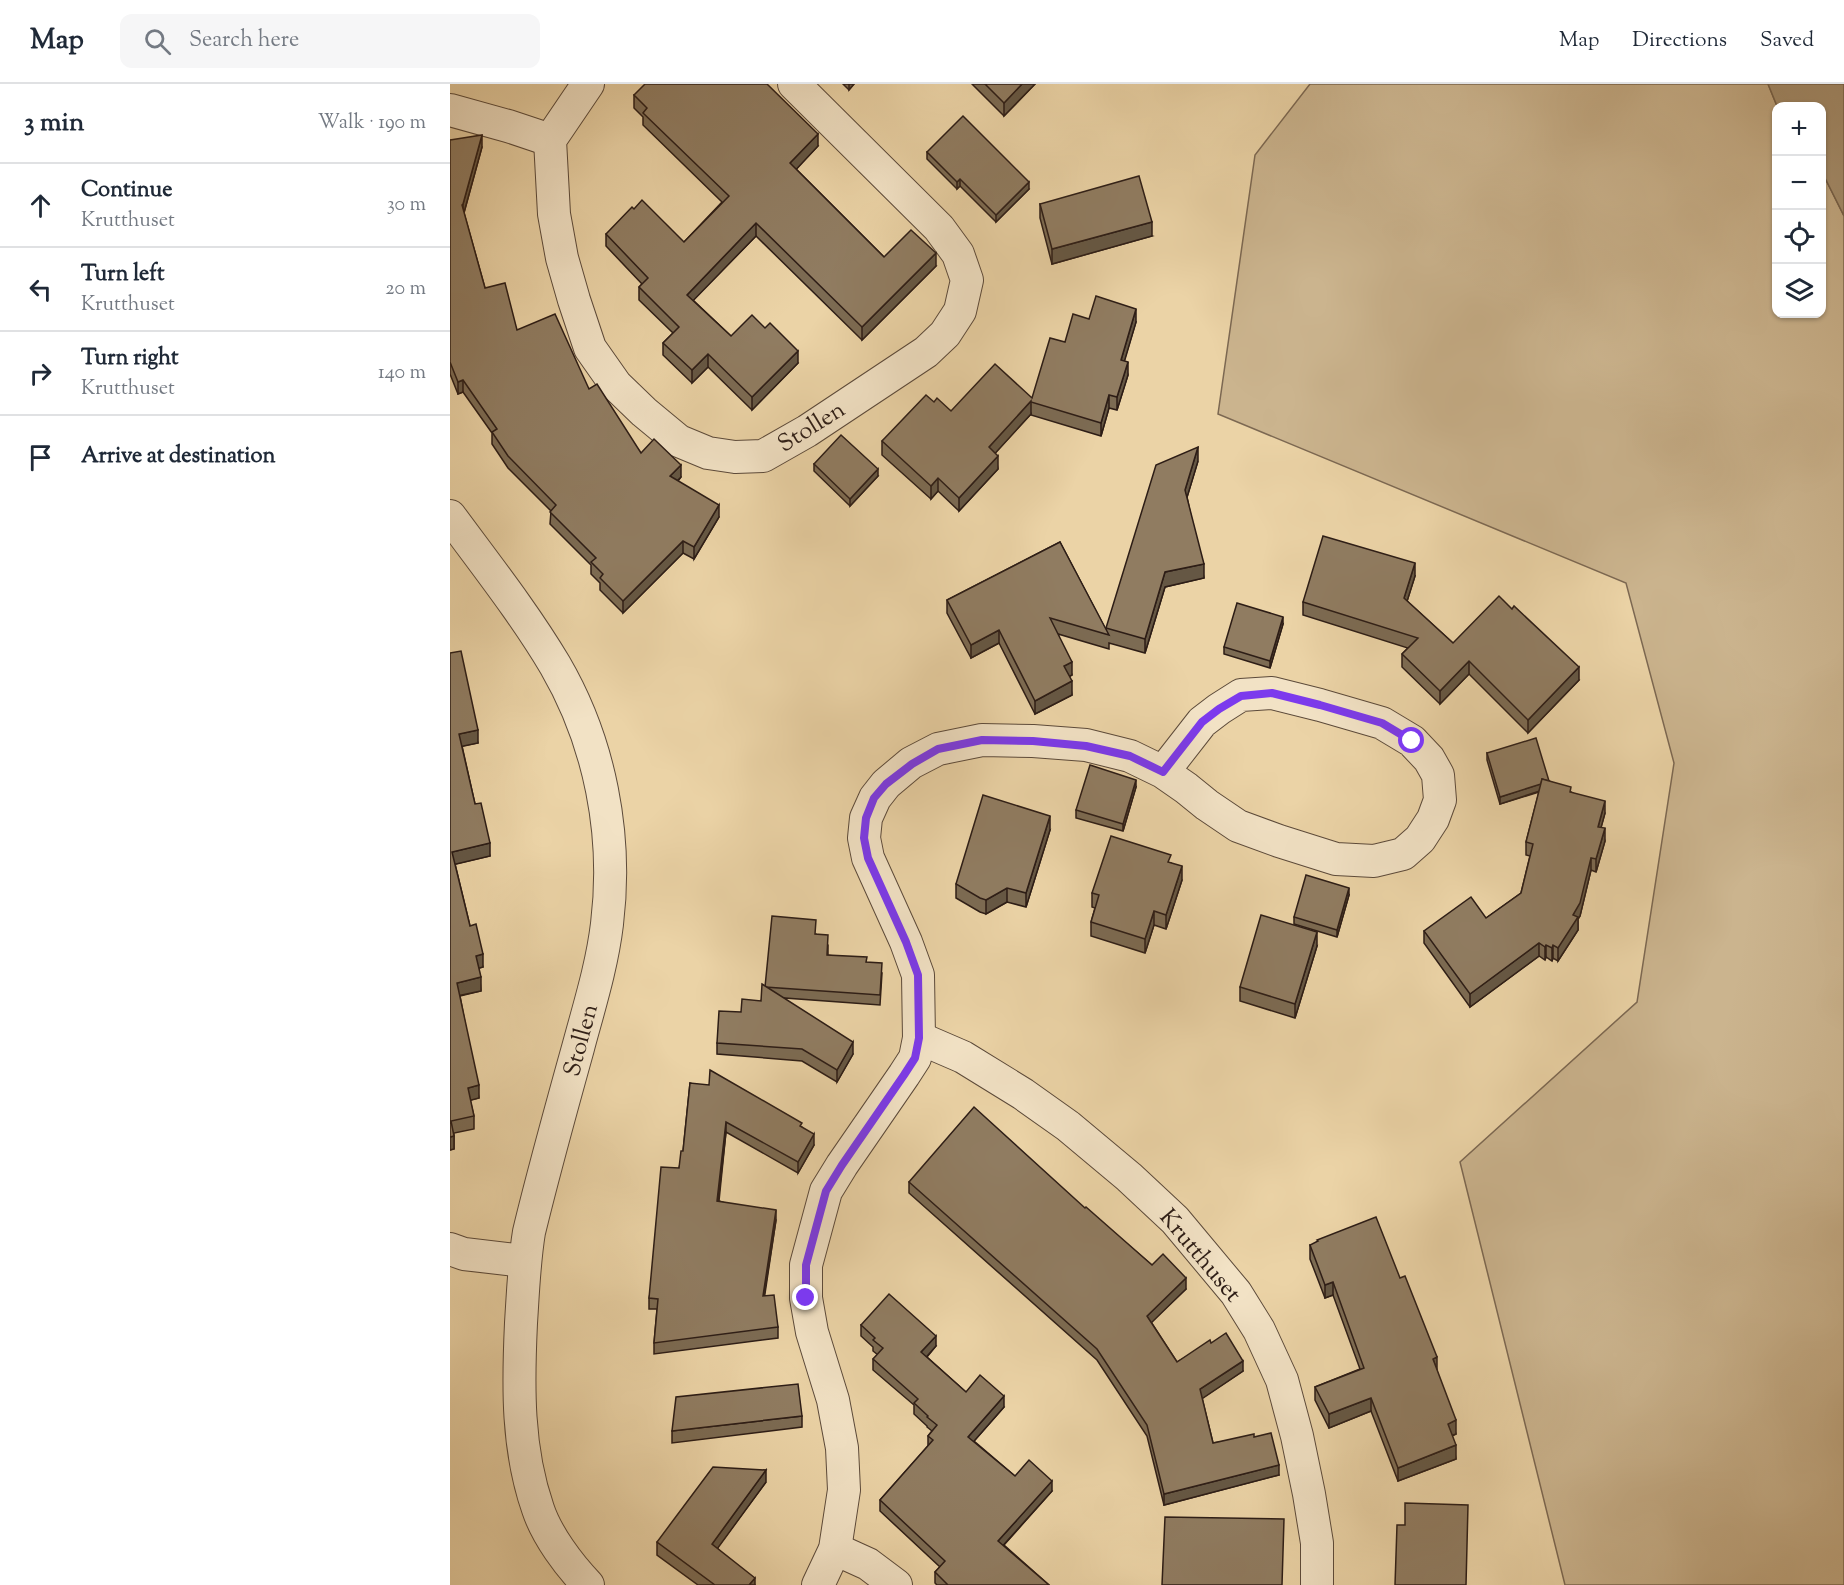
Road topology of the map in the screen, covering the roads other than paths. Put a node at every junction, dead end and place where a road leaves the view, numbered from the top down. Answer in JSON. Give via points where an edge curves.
{"nodes":[{"id":1,"x":588,"y":84,"type":"edge"},
{"id":2,"x":794,"y":84,"type":"edge"},
{"id":3,"x":450,"y":110,"type":"edge"},
{"id":4,"x":550,"y":140,"type":"junction"},
{"id":5,"x":450,"y":516,"type":"edge"},
{"id":6,"x":1163,"y":772,"type":"junction"},
{"id":7,"x":919,"y":1038,"type":"junction"},
{"id":8,"x":450,"y":1249,"type":"edge"},
{"id":9,"x":525,"y":1261,"type":"junction"},
{"id":10,"x":835,"y":1549,"type":"junction"},
{"id":11,"x":588,"y":1585,"type":"edge"},
{"id":12,"x":818,"y":1585,"type":"edge"},
{"id":13,"x":896,"y":1585,"type":"edge"},
{"id":14,"x":1317,"y":1585,"type":"edge"}],
"edges":[{"from":1,"to":4,"type":"street"},
{"from":2,"to":4,"type":"street","name":"Stollen","via":[[939,228],[958,254],[967,280],[960,312],[945,334],[926,351],[763,456],[708,453],[679,441],[616,385],[590,348],[562,258],[554,214]]},
{"from":3,"to":4,"type":"street"},
{"from":5,"to":9,"type":"street","name":"Stollen","via":[[556,666],[594,755],[605,807],[610,858],[607,923],[596,981],[539,1190]]},
{"from":6,"to":6,"type":"street","via":[[1239,826],[1336,859],[1374,861],[1403,854],[1420,839],[1440,800],[1438,775],[1412,741],[1382,723],[1272,693],[1241,696],[1219,709],[1202,722]]},
{"from":6,"to":7,"type":"street","via":[[1130,756],[1086,746],[982,740],[938,749],[886,784],[874,798],[864,838],[868,858],[918,975]]},
{"from":7,"to":10,"type":"street","via":[[915,1058],[826,1191],[806,1265],[806,1298],[842,1448],[844,1490]]},
{"from":7,"to":14,"type":"street","name":"Krutthuset","via":[[963,1058],[1068,1126],[1175,1220],[1236,1293],[1282,1380],[1309,1494],[1317,1543]]},
{"from":8,"to":9,"type":"street"},
{"from":9,"to":11,"type":"street","name":"Stollen","via":[[519,1414],[525,1464],[538,1511],[555,1543]]},
{"from":10,"to":12,"type":"street"},
{"from":10,"to":13,"type":"street","via":[[868,1563]]}]}
